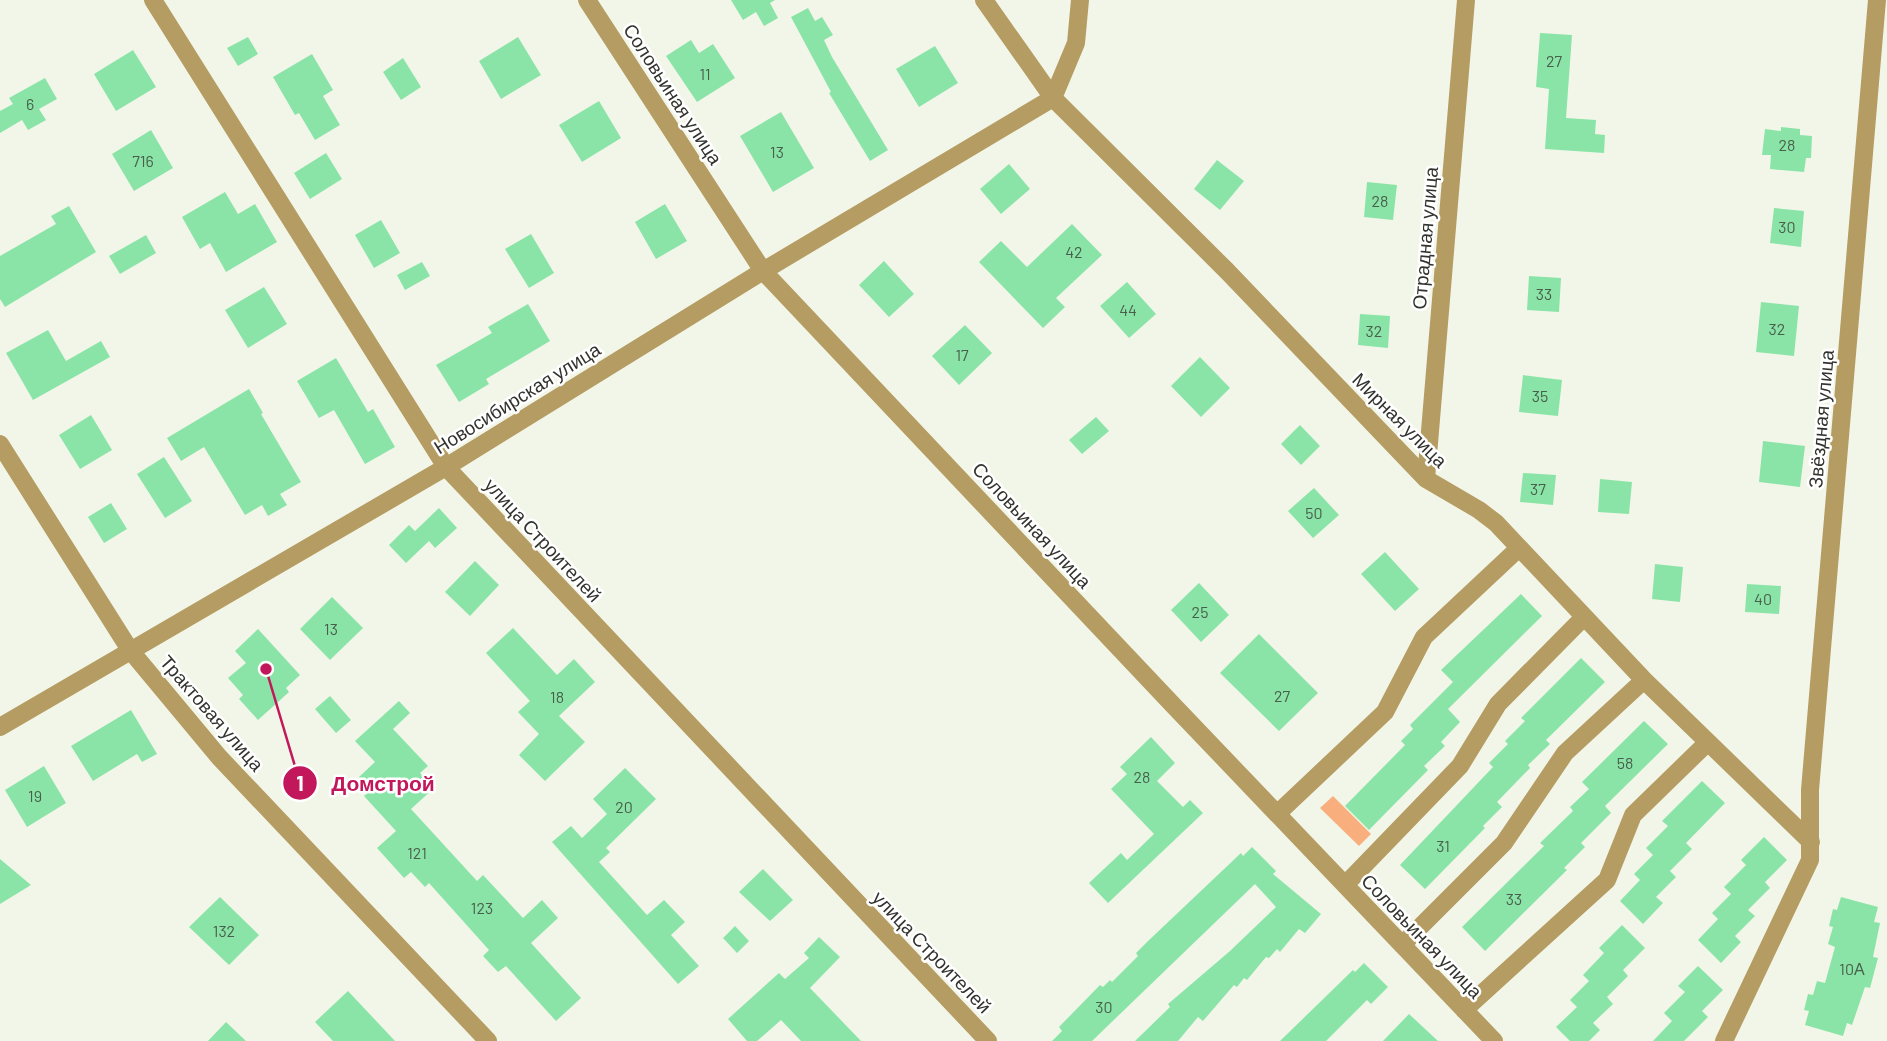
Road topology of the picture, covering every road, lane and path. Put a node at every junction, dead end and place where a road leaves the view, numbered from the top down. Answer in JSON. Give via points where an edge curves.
{"nodes":[{"id":1,"x":153,"y":0,"type":"edge"},
{"id":2,"x":587,"y":0,"type":"edge"},
{"id":3,"x":984,"y":0,"type":"edge"},
{"id":4,"x":1080,"y":0,"type":"edge"},
{"id":5,"x":1466,"y":0,"type":"edge"},
{"id":6,"x":1877,"y":0,"type":"edge"},
{"id":7,"x":1053,"y":98,"type":"junction"},
{"id":8,"x":763,"y":271,"type":"junction"},
{"id":9,"x":0,"y":444,"type":"edge"},
{"id":10,"x":446,"y":467,"type":"junction"},
{"id":11,"x":1426,"y":480,"type":"junction"},
{"id":12,"x":1519,"y":548,"type":"junction"},
{"id":13,"x":1584,"y":617,"type":"junction"},
{"id":14,"x":131,"y":650,"type":"junction"},
{"id":15,"x":1644,"y":680,"type":"junction"},
{"id":16,"x":0,"y":727,"type":"edge"},
{"id":17,"x":1707,"y":742,"type":"junction"},
{"id":18,"x":1276,"y":814,"type":"junction"},
{"id":19,"x":1811,"y":842,"type":"junction"},
{"id":20,"x":1345,"y":885,"type":"junction"},
{"id":21,"x":1402,"y":945,"type":"junction"},
{"id":22,"x":1464,"y":1010,"type":"junction"},
{"id":23,"x":488,"y":1041,"type":"edge"},
{"id":24,"x":988,"y":1041,"type":"edge"},
{"id":25,"x":1494,"y":1041,"type":"edge"},
{"id":26,"x":1724,"y":1041,"type":"edge"}],
"edges":[{"from":1,"to":10,"type":"street","name":"улица Строителей"},
{"from":2,"to":8,"type":"street","name":"Соловьиная улица"},
{"from":3,"to":7,"type":"street","name":"Мирная улица"},
{"from":4,"to":7,"type":"street","via":[[1076,43]]},
{"from":5,"to":11,"type":"street","name":"Отрадная улица"},
{"from":6,"to":19,"type":"street","name":"Звёздная улица","via":[[1810,790]]},
{"from":7,"to":8,"type":"street","name":"Новосибирская улица"},
{"from":7,"to":11,"type":"street","name":"Мирная улица","via":[[1227,271]]},
{"from":8,"to":10,"type":"street","name":"Новосибирская улица"},
{"from":8,"to":18,"type":"street","name":"Соловьиная улица"},
{"from":9,"to":14,"type":"street","name":"Трактовая улица"},
{"from":10,"to":14,"type":"street","name":"Новосибирская улица"},
{"from":10,"to":24,"type":"street","name":"улица Строителей"},
{"from":11,"to":12,"type":"street","name":"Мирная улица","via":[[1479,510]]},
{"from":12,"to":13,"type":"street","name":"Мирная улица"},
{"from":12,"to":18,"type":"street","via":[[1424,638],[1385,712]]},
{"from":13,"to":15,"type":"street","name":"Мирная улица"},
{"from":13,"to":20,"type":"street","via":[[1498,704],[1460,766]]},
{"from":14,"to":16,"type":"street","name":"Новосибирская улица"},
{"from":14,"to":23,"type":"street","name":"Трактовая улица","via":[[219,757]]},
{"from":15,"to":17,"type":"street","name":"Мирная улица"},
{"from":15,"to":21,"type":"street","via":[[1565,753],[1504,843]]},
{"from":17,"to":19,"type":"street","name":"Мирная улица"},
{"from":17,"to":22,"type":"street","via":[[1633,814],[1607,880]]},
{"from":18,"to":20,"type":"street","name":"Соловьиная улица"},
{"from":19,"to":26,"type":"street","name":"Звёздная улица","via":[[1810,860]]},
{"from":20,"to":21,"type":"street","name":"Соловьиная улица"},
{"from":21,"to":22,"type":"street","name":"Соловьиная улица"},
{"from":22,"to":25,"type":"street","name":"Соловьиная улица"}]}
